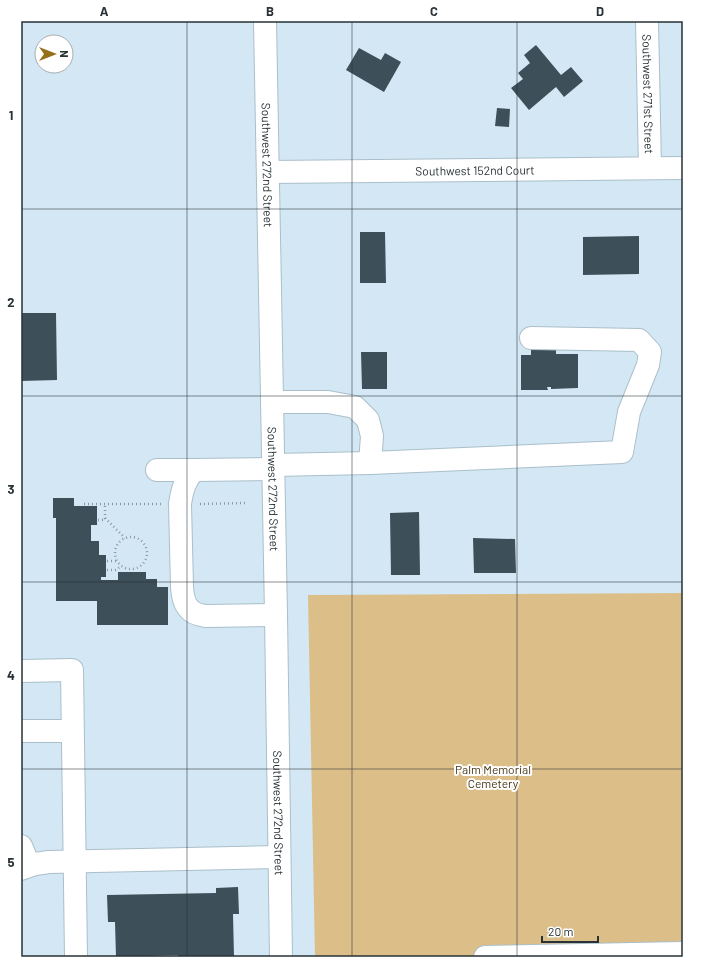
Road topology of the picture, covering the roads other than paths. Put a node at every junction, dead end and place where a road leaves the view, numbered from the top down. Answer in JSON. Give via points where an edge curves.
{"nodes":[{"id":1,"x":264,"y":21,"type":"edge"},
{"id":2,"x":647,"y":21,"type":"edge"},
{"id":3,"x":650,"y":168,"type":"junction"},
{"id":4,"x":683,"y":168,"type":"edge"},
{"id":5,"x":268,"y":172,"type":"junction"},
{"id":6,"x":532,"y":338,"type":"dead end"},
{"id":7,"x":272,"y":402,"type":"junction"},
{"id":8,"x":370,"y":463,"type":"junction"},
{"id":9,"x":274,"y":467,"type":"junction"},
{"id":10,"x":157,"y":470,"type":"dead end"},
{"id":11,"x":194,"y":470,"type":"junction"},
{"id":12,"x":276,"y":615,"type":"junction"},
{"id":13,"x":21,"y":671,"type":"edge"},
{"id":14,"x":21,"y":731,"type":"edge"},
{"id":15,"x":72,"y":731,"type":"junction"},
{"id":16,"x":279,"y":857,"type":"junction"},
{"id":17,"x":24,"y":860,"type":"edge"},
{"id":18,"x":74,"y":861,"type":"junction"},
{"id":19,"x":683,"y":953,"type":"edge"},
{"id":20,"x":76,"y":957,"type":"edge"},
{"id":21,"x":281,"y":957,"type":"edge"},
{"id":22,"x":485,"y":957,"type":"edge"},
{"id":23,"x":494,"y":957,"type":"edge"}],
"edges":[{"from":1,"to":5,"type":"street","name":"Southwest 272nd Street"},
{"from":2,"to":3,"type":"street","name":"Southwest 271st Street"},
{"from":3,"to":4,"type":"street","name":"Southwest 152nd Court"},
{"from":3,"to":5,"type":"street","name":"Southwest 152nd Court"},
{"from":5,"to":7,"type":"street","name":"Southwest 272nd Street"},
{"from":6,"to":8,"type":"street","via":[[640,340],[650,352],[648,365],[629,412],[622,452]]},
{"from":7,"to":8,"type":"street","via":[[328,402],[355,407],[368,420],[372,436]]},
{"from":7,"to":9,"type":"street","name":"Southwest 272nd Street"},
{"from":8,"to":9,"type":"street"},
{"from":9,"to":11,"type":"street"},
{"from":9,"to":12,"type":"street","name":"Southwest 272nd Street"},
{"from":10,"to":11,"type":"street"},
{"from":11,"to":12,"type":"street","via":[[184,484],[180,504],[182,587],[186,606],[198,615],[206,616]]},
{"from":12,"to":16,"type":"street","name":"Southwest 272nd Street"},
{"from":13,"to":15,"type":"street","via":[[72,670]]},
{"from":14,"to":15,"type":"street"},
{"from":15,"to":18,"type":"street"},
{"from":16,"to":18,"type":"street"},
{"from":16,"to":21,"type":"street","name":"Southwest 272nd Street"},
{"from":17,"to":18,"type":"street"},
{"from":18,"to":20,"type":"street"},
{"from":19,"to":23,"type":"street"},
{"from":22,"to":23,"type":"street"}]}
